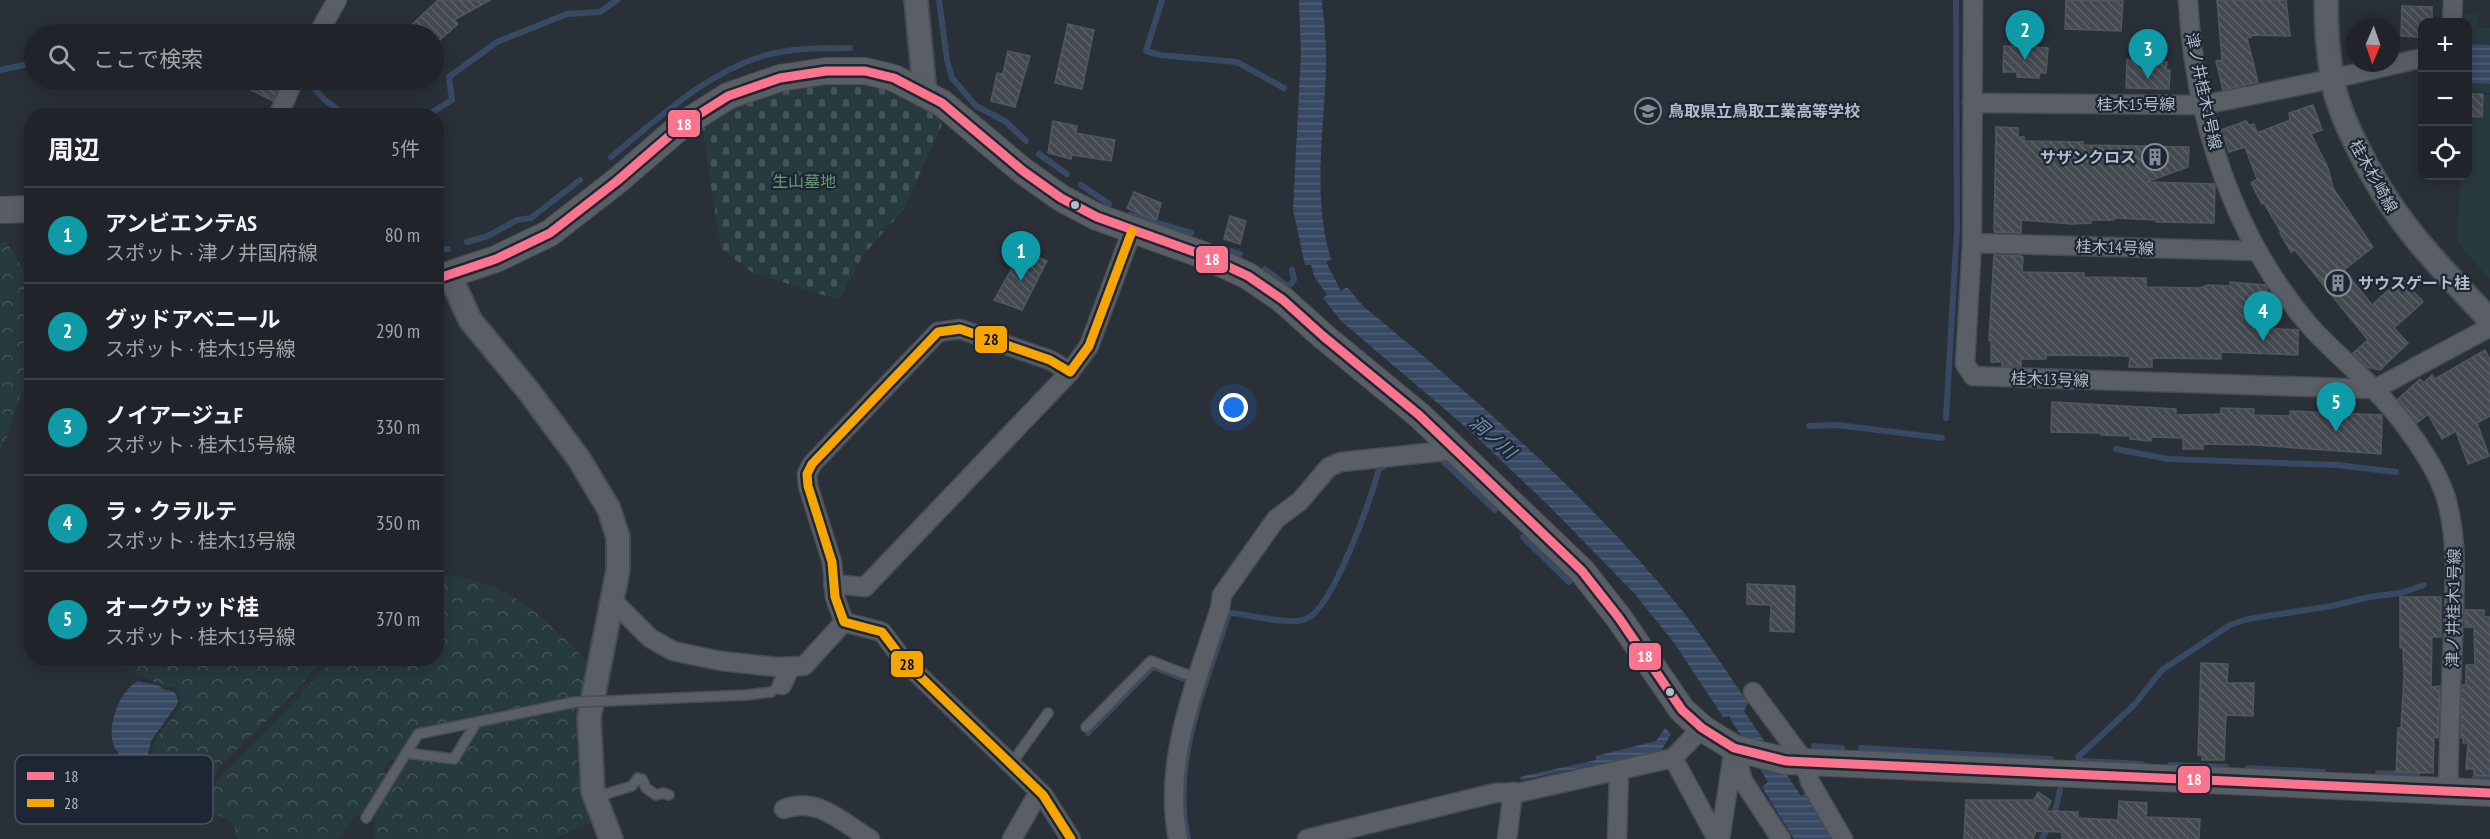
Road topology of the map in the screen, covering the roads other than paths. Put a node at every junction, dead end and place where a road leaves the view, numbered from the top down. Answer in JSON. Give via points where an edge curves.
{"nodes":[{"id":1,"x":337,"y":0,"type":"edge"},
{"id":2,"x":916,"y":0,"type":"edge"},
{"id":3,"x":1973,"y":0,"type":"edge"},
{"id":4,"x":2188,"y":0,"type":"edge"},
{"id":5,"x":2326,"y":0,"type":"edge"},
{"id":6,"x":2453,"y":0,"type":"edge"},
{"id":7,"x":2452,"y":18,"type":"edge"},
{"id":8,"x":324,"y":24,"type":"edge"},
{"id":9,"x":2418,"y":59,"type":"edge"},
{"id":10,"x":2332,"y":79,"type":"junction"},
{"id":11,"x":290,"y":90,"type":"edge"},
{"id":12,"x":925,"y":94,"type":"junction"},
{"id":13,"x":1972,"y":104,"type":"junction"},
{"id":14,"x":2203,"y":105,"type":"junction"},
{"id":15,"x":282,"y":108,"type":"edge"},
{"id":16,"x":24,"y":209,"type":"edge"},
{"id":17,"x":0,"y":210,"type":"edge"},
{"id":18,"x":1132,"y":231,"type":"junction"},
{"id":19,"x":1972,"y":243,"type":"junction"},
{"id":20,"x":2257,"y":251,"type":"junction"},
{"id":21,"x":444,"y":277,"type":"edge"},
{"id":22,"x":444,"y":279,"type":"edge"},
{"id":23,"x":2490,"y":320,"type":"edge"},
{"id":24,"x":2490,"y":327,"type":"edge"},
{"id":25,"x":1070,"y":372,"type":"junction"},
{"id":26,"x":2375,"y":389,"type":"junction"},
{"id":27,"x":1455,"y":450,"type":"junction"},
{"id":28,"x":833,"y":584,"type":"junction"},
{"id":29,"x":612,"y":600,"type":"junction"},
{"id":30,"x":844,"y":622,"type":"junction"},
{"id":31,"x":790,"y":668,"type":"junction"},
{"id":32,"x":1198,"y":679,"type":"junction"},
{"id":33,"x":782,"y":685,"type":"joint"},
{"id":34,"x":1753,"y":692,"type":"dead end"},
{"id":35,"x":1048,"y":713,"type":"dead end"},
{"id":36,"x":476,"y":723,"type":"junction"},
{"id":37,"x":1086,"y":727,"type":"dead end"},
{"id":38,"x":1720,"y":739,"type":"junction"},
{"id":39,"x":406,"y":753,"type":"junction"},
{"id":40,"x":1673,"y":758,"type":"junction"},
{"id":41,"x":1795,"y":762,"type":"junction"},
{"id":42,"x":1011,"y":764,"type":"junction"},
{"id":43,"x":1619,"y":771,"type":"junction"},
{"id":44,"x":2448,"y":791,"type":"junction"},
{"id":45,"x":1039,"y":792,"type":"junction"},
{"id":46,"x":1513,"y":792,"type":"junction"},
{"id":47,"x":2490,"y":792,"type":"edge"},
{"id":48,"x":669,"y":795,"type":"dead end"},
{"id":49,"x":595,"y":798,"type":"junction"},
{"id":50,"x":784,"y":809,"type":"dead end"},
{"id":51,"x":366,"y":818,"type":"dead end"},
{"id":52,"x":611,"y":839,"type":"edge"},
{"id":53,"x":870,"y":839,"type":"edge"},
{"id":54,"x":1012,"y":839,"type":"edge"},
{"id":55,"x":1071,"y":839,"type":"edge"},
{"id":56,"x":1178,"y":839,"type":"edge"},
{"id":57,"x":1307,"y":839,"type":"edge"},
{"id":58,"x":1507,"y":839,"type":"edge"},
{"id":59,"x":1617,"y":839,"type":"edge"},
{"id":60,"x":1719,"y":839,"type":"edge"},
{"id":61,"x":1781,"y":839,"type":"edge"},
{"id":62,"x":1843,"y":839,"type":"edge"}],
"edges":[{"from":1,"to":8,"type":"street"},
{"from":2,"to":12,"type":"street"},
{"from":3,"to":13,"type":"street","name":"桂木13号線"},
{"from":4,"to":14,"type":"street","name":"津ノ井桂木1号線"},
{"from":5,"to":10,"type":"street","name":"桂木杉崎線"},
{"from":6,"to":7,"type":"street"},
{"from":9,"to":10,"type":"street","name":"桂木15号線"},
{"from":10,"to":14,"type":"street","name":"桂木15号線"},
{"from":10,"to":23,"type":"street","name":"桂木杉崎線","via":[[2343,118],[2395,213],[2425,252]]},
{"from":11,"to":15,"type":"street"},
{"from":12,"to":18,"type":"main road","via":[[942,103],[1061,198]]},
{"from":12,"to":21,"type":"main road","via":[[894,78],[865,71],[826,71],[780,78],[728,96],[682,125],[550,233],[496,259]]},
{"from":13,"to":14,"type":"street","name":"桂木15号線"},
{"from":13,"to":19,"type":"street","name":"桂木13号線"},
{"from":14,"to":20,"type":"street","name":"津ノ井桂木1号線","via":[[2233,201]]},
{"from":16,"to":17,"type":"main road"},
{"from":18,"to":25,"type":"street","via":[[1089,346]]},
{"from":18,"to":27,"type":"main road","via":[[1203,255],[1248,276],[1283,300]]},
{"from":19,"to":20,"type":"street","name":"桂木14号線"},
{"from":19,"to":26,"type":"street","name":"桂木13号線","via":[[1965,364],[1973,376]]},
{"from":20,"to":26,"type":"street","name":"津ノ井桂木1号線","via":[[2309,326]]},
{"from":22,"to":29,"type":"street","via":[[470,320],[579,459],[609,509],[618,537],[618,570]]},
{"from":24,"to":26,"type":"street"},
{"from":25,"to":28,"type":"street","via":[[865,587]]},
{"from":25,"to":28,"type":"street","via":[[1050,360],[960,329],[938,332],[863,408],[807,474],[832,562]]},
{"from":26,"to":44,"type":"street","name":"津ノ井桂木1号線","via":[[2424,451],[2446,496],[2456,549]]},
{"from":27,"to":32,"type":"street","via":[[1341,462],[1329,467],[1300,501],[1276,519],[1222,595]]},
{"from":27,"to":38,"type":"main road","via":[[1582,572],[1683,710]]},
{"from":28,"to":30,"type":"street"},
{"from":29,"to":31,"type":"street","via":[[650,638],[673,651]]},
{"from":29,"to":49,"type":"street","via":[[589,718]]},
{"from":30,"to":31,"type":"street","via":[[804,666]]},
{"from":30,"to":42,"type":"street","via":[[882,632],[904,661]]},
{"from":31,"to":33,"type":"street"},
{"from":32,"to":37,"type":"lane","via":[[1151,661]]},
{"from":32,"to":56,"type":"street","via":[[1184,724],[1174,778]]},
{"from":33,"to":36,"type":"lane","bridge":true,"via":[[771,692],[746,695],[575,702]]},
{"from":34,"to":41,"type":"street"},
{"from":35,"to":42,"type":"lane"},
{"from":36,"to":39,"type":"lane","via":[[418,734]]},
{"from":36,"to":39,"type":"lane","via":[[454,759]]},
{"from":38,"to":40,"type":"street"},
{"from":38,"to":41,"type":"main road"},
{"from":38,"to":60,"type":"street"},
{"from":38,"to":61,"type":"street"},
{"from":39,"to":51,"type":"lane"},
{"from":40,"to":43,"type":"street"},
{"from":40,"to":60,"type":"street"},
{"from":41,"to":44,"type":"main road"},
{"from":41,"to":62,"type":"street"},
{"from":42,"to":45,"type":"street"},
{"from":43,"to":46,"type":"street"},
{"from":43,"to":59,"type":"street"},
{"from":44,"to":47,"type":"main road"},
{"from":45,"to":54,"type":"street"},
{"from":45,"to":55,"type":"street"},
{"from":46,"to":57,"type":"street","via":[[1495,793]]},
{"from":46,"to":58,"type":"street"},
{"from":48,"to":49,"type":"lane","via":[[656,795],[638,778],[632,786]]},
{"from":49,"to":52,"type":"street"},
{"from":50,"to":53,"type":"street","via":[[795,805],[827,810]]}]}
